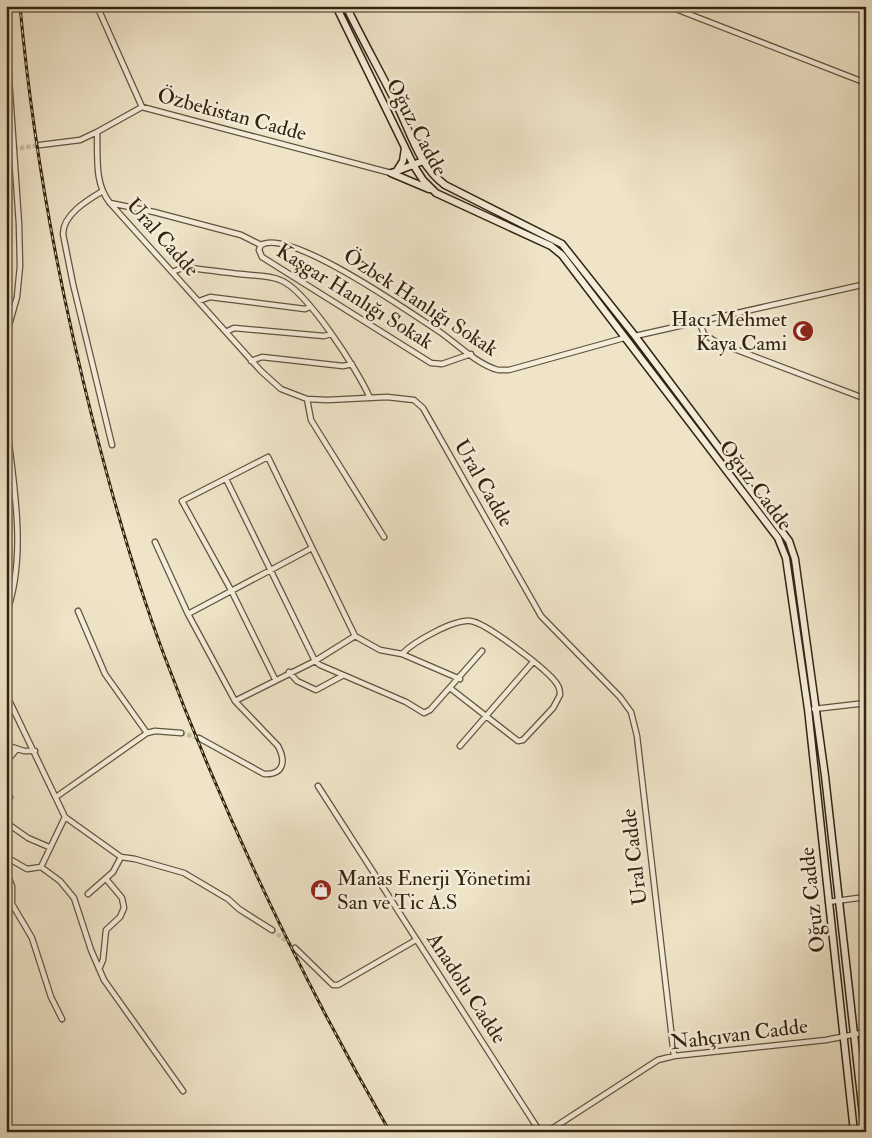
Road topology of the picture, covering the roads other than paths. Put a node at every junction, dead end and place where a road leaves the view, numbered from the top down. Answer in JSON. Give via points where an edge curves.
{"nodes":[{"id":1,"x":97,"y":6,"type":"edge"},
{"id":2,"x":336,"y":6,"type":"edge"},
{"id":3,"x":346,"y":6,"type":"edge"},
{"id":4,"x":668,"y":6,"type":"edge"},
{"id":5,"x":6,"y":34,"type":"edge"},
{"id":6,"x":866,"y":83,"type":"edge"},
{"id":7,"x":142,"y":106,"type":"junction"},
{"id":8,"x":97,"y":132,"type":"junction"},
{"id":9,"x":40,"y":145,"type":"tunnel mouth"},
{"id":10,"x":405,"y":147,"type":"junction"},
{"id":11,"x":423,"y":161,"type":"junction"},
{"id":12,"x":414,"y":166,"type":"junction"},
{"id":13,"x":393,"y":172,"type":"junction"},
{"id":14,"x":432,"y":190,"type":"junction"},
{"id":15,"x":101,"y":192,"type":"junction"},
{"id":16,"x":110,"y":204,"type":"junction"},
{"id":17,"x":261,"y":245,"type":"junction"},
{"id":18,"x":172,"y":272,"type":"junction"},
{"id":19,"x":866,"y":284,"type":"edge"},
{"id":20,"x":199,"y":301,"type":"junction"},
{"id":21,"x":310,"y":307,"type":"junction"},
{"id":22,"x":699,"y":321,"type":"junction"},
{"id":23,"x":226,"y":332,"type":"junction"},
{"id":24,"x":331,"y":334,"type":"junction"},
{"id":25,"x":6,"y":336,"type":"edge"},
{"id":26,"x":635,"y":336,"type":"junction"},
{"id":27,"x":624,"y":338,"type":"junction"},
{"id":28,"x":471,"y":354,"type":"junction"},
{"id":29,"x":251,"y":360,"type":"junction"},
{"id":30,"x":352,"y":364,"type":"junction"},
{"id":31,"x":370,"y":398,"type":"junction"},
{"id":32,"x":307,"y":399,"type":"junction"},
{"id":33,"x":866,"y":399,"type":"edge"},
{"id":34,"x":6,"y":420,"type":"edge"},
{"id":35,"x":112,"y":445,"type":"dead end"},
{"id":36,"x":226,"y":478,"type":"junction"},
{"id":37,"x":384,"y":537,"type":"dead end"},
{"id":38,"x":155,"y":542,"type":"dead end"},
{"id":39,"x":312,"y":548,"type":"junction"},
{"id":40,"x":272,"y":569,"type":"junction"},
{"id":41,"x":231,"y":590,"type":"junction"},
{"id":42,"x":78,"y":611,"type":"dead end"},
{"id":43,"x":6,"y":614,"type":"edge"},
{"id":44,"x":188,"y":614,"type":"junction"},
{"id":45,"x":355,"y":636,"type":"junction"},
{"id":46,"x":482,"y":651,"type":"dead end"},
{"id":47,"x":402,"y":654,"type":"junction"},
{"id":48,"x":315,"y":661,"type":"junction"},
{"id":49,"x":533,"y":662,"type":"junction"},
{"id":50,"x":289,"y":672,"type":"junction"},
{"id":51,"x":342,"y":676,"type":"junction"},
{"id":52,"x":275,"y":679,"type":"junction"},
{"id":53,"x":460,"y":679,"type":"junction"},
{"id":54,"x":450,"y":688,"type":"junction"},
{"id":55,"x":6,"y":694,"type":"edge"},
{"id":56,"x":234,"y":701,"type":"junction"},
{"id":57,"x":866,"y":703,"type":"edge"},
{"id":58,"x":817,"y":708,"type":"junction"},
{"id":59,"x":808,"y":709,"type":"junction"},
{"id":60,"x":486,"y":715,"type":"junction"},
{"id":61,"x":147,"y":733,"type":"junction"},
{"id":62,"x":181,"y":733,"type":"tunnel mouth"},
{"id":63,"x":199,"y":738,"type":"tunnel mouth"},
{"id":64,"x":6,"y":745,"type":"edge"},
{"id":65,"x":460,"y":746,"type":"dead end"},
{"id":66,"x":17,"y":749,"type":"junction"},
{"id":67,"x":35,"y":751,"type":"junction"},
{"id":68,"x":6,"y":762,"type":"edge"},
{"id":69,"x":318,"y":786,"type":"dead end"},
{"id":70,"x":56,"y":796,"type":"junction"},
{"id":71,"x":66,"y":817,"type":"junction"},
{"id":72,"x":10,"y":826,"type":"dead end"},
{"id":73,"x":49,"y":847,"type":"junction"},
{"id":74,"x":6,"y":857,"type":"edge"},
{"id":75,"x":121,"y":857,"type":"junction"},
{"id":76,"x":42,"y":867,"type":"junction"},
{"id":77,"x":6,"y":872,"type":"edge"},
{"id":78,"x":106,"y":880,"type":"junction"},
{"id":79,"x":88,"y":894,"type":"dead end"},
{"id":80,"x":866,"y":898,"type":"edge"},
{"id":81,"x":838,"y":901,"type":"junction"},
{"id":82,"x":828,"y":902,"type":"junction"},
{"id":83,"x":272,"y":930,"type":"tunnel mouth"},
{"id":84,"x":416,"y":940,"type":"junction"},
{"id":85,"x":295,"y":948,"type":"tunnel mouth"},
{"id":86,"x":98,"y":969,"type":"junction"},
{"id":87,"x":62,"y":1019,"type":"dead end"},
{"id":88,"x":866,"y":1032,"type":"edge"},
{"id":89,"x":853,"y":1033,"type":"junction"},
{"id":90,"x":843,"y":1036,"type":"junction"},
{"id":91,"x":674,"y":1056,"type":"junction"},
{"id":92,"x":183,"y":1092,"type":"dead end"},
{"id":93,"x":540,"y":1132,"type":"edge"},
{"id":94,"x":547,"y":1132,"type":"edge"},
{"id":95,"x":854,"y":1132,"type":"edge"},
{"id":96,"x":865,"y":1132,"type":"edge"}],
"edges":[{"from":1,"to":7,"type":"street","name":"Özbekistan Cadde"},
{"from":2,"to":10,"type":"street","name":"Oğuz Cadde"},
{"from":3,"to":11,"type":"street","name":"Oğuz Cadde"},
{"from":4,"to":6,"type":"street"},
{"from":5,"to":25,"type":"street","via":[[20,266],[17,297]]},
{"from":7,"to":8,"type":"street"},
{"from":7,"to":13,"type":"street","name":"Özbekistan Cadde"},
{"from":8,"to":9,"type":"street","via":[[80,140]]},
{"from":8,"to":15,"type":"street","name":"Ural Cadde"},
{"from":10,"to":12,"type":"street","name":"Oğuz Cadde"},
{"from":10,"to":13,"type":"street","via":[[403,161]]},
{"from":11,"to":12,"type":"street"},
{"from":11,"to":26,"type":"street","name":"Oğuz Cadde","via":[[445,186],[562,244]]},
{"from":12,"to":13,"type":"street"},
{"from":12,"to":14,"type":"street","name":"Oğuz Cadde"},
{"from":13,"to":14,"type":"street"},
{"from":14,"to":27,"type":"street","name":"Oğuz Cadde","via":[[554,247]]},
{"from":15,"to":16,"type":"street","name":"Ural Cadde"},
{"from":15,"to":35,"type":"street","via":[[68,218],[63,234]]},
{"from":16,"to":17,"type":"street","via":[[241,235]]},
{"from":16,"to":18,"type":"street","name":"Ural Cadde"},
{"from":17,"to":28,"type":"street","name":"Özbek Hanlığı Sokak","via":[[266,242],[283,244],[320,257]]},
{"from":17,"to":28,"type":"street","name":"Kaşgar Hanlığı Sokak","via":[[262,256],[431,364],[442,364]]},
{"from":18,"to":20,"type":"street","name":"Ural Cadde"},
{"from":18,"to":21,"type":"street","via":[[185,267],[277,279],[291,286]]},
{"from":19,"to":22,"type":"street"},
{"from":20,"to":21,"type":"street","via":[[210,297]]},
{"from":20,"to":23,"type":"street","name":"Ural Cadde"},
{"from":21,"to":24,"type":"street"},
{"from":22,"to":26,"type":"street"},
{"from":22,"to":33,"type":"street","via":[[704,334],[716,342]]},
{"from":23,"to":24,"type":"street","via":[[234,328]]},
{"from":23,"to":29,"type":"street","name":"Ural Cadde"},
{"from":24,"to":30,"type":"street"},
{"from":26,"to":27,"type":"street"},
{"from":26,"to":58,"type":"street","name":"Oğuz Cadde","via":[[789,541],[795,559]]},
{"from":27,"to":28,"type":"street","name":"Özbek Hanlığı Sokak","via":[[505,370],[491,368]]},
{"from":27,"to":59,"type":"street","name":"Oğuz Cadde","via":[[778,538],[786,558]]},
{"from":29,"to":30,"type":"street","via":[[262,357],[343,366]]},
{"from":29,"to":32,"type":"street","name":"Ural Cadde","via":[[281,389]]},
{"from":30,"to":31,"type":"street"},
{"from":31,"to":32,"type":"street","name":"Ural Cadde"},
{"from":31,"to":91,"type":"street","name":"Ural Cadde","via":[[414,400],[423,408],[541,616],[617,693],[631,712],[637,736]]},
{"from":32,"to":37,"type":"street","via":[[312,420]]},
{"from":34,"to":43,"type":"street","via":[[16,511],[16,570]]},
{"from":36,"to":39,"type":"street","via":[[268,457]]},
{"from":36,"to":40,"type":"street"},
{"from":36,"to":41,"type":"street","via":[[182,501]]},
{"from":38,"to":44,"type":"street"},
{"from":39,"to":40,"type":"street"},
{"from":39,"to":45,"type":"street"},
{"from":40,"to":41,"type":"street"},
{"from":40,"to":48,"type":"street"},
{"from":41,"to":44,"type":"street"},
{"from":41,"to":52,"type":"street"},
{"from":42,"to":61,"type":"street","via":[[105,674]]},
{"from":44,"to":56,"type":"street"},
{"from":45,"to":47,"type":"street","via":[[380,650]]},
{"from":45,"to":48,"type":"street"},
{"from":46,"to":53,"type":"street"},
{"from":47,"to":49,"type":"street","via":[[442,629],[469,621]]},
{"from":47,"to":53,"type":"street"},
{"from":48,"to":50,"type":"street"},
{"from":48,"to":51,"type":"street"},
{"from":49,"to":60,"type":"street"},
{"from":49,"to":60,"type":"street","via":[[560,688],[560,699],[553,708],[520,741]]},
{"from":50,"to":51,"type":"street","via":[[297,681],[316,690]]},
{"from":50,"to":52,"type":"street"},
{"from":51,"to":54,"type":"street","via":[[424,713]]},
{"from":52,"to":56,"type":"street"},
{"from":53,"to":54,"type":"street"},
{"from":54,"to":60,"type":"street"},
{"from":55,"to":67,"type":"street"},
{"from":56,"to":63,"type":"street","via":[[278,746],[283,755],[279,771],[273,774],[256,771]]},
{"from":57,"to":58,"type":"street"},
{"from":58,"to":59,"type":"street"},
{"from":58,"to":81,"type":"street","name":"Oğuz Cadde"},
{"from":59,"to":82,"type":"street","name":"Oğuz Cadde"},
{"from":60,"to":65,"type":"street"},
{"from":61,"to":62,"type":"street"},
{"from":61,"to":70,"type":"street"},
{"from":64,"to":66,"type":"street"},
{"from":66,"to":67,"type":"street"},
{"from":66,"to":68,"type":"street"},
{"from":67,"to":70,"type":"street"},
{"from":69,"to":84,"type":"street","name":"Anadolu Cadde"},
{"from":70,"to":71,"type":"street"},
{"from":71,"to":73,"type":"street"},
{"from":71,"to":75,"type":"street"},
{"from":72,"to":73,"type":"street"},
{"from":73,"to":76,"type":"street"},
{"from":74,"to":76,"type":"street","via":[[27,869]]},
{"from":75,"to":78,"type":"street"},
{"from":75,"to":83,"type":"street","via":[[184,873]]},
{"from":76,"to":86,"type":"street","via":[[74,898]]},
{"from":77,"to":87,"type":"street","via":[[11,881],[12,904],[32,938],[51,997]]},
{"from":78,"to":79,"type":"street"},
{"from":78,"to":86,"type":"street","via":[[122,898],[124,908],[105,932],[103,960]]},
{"from":80,"to":81,"type":"street"},
{"from":81,"to":82,"type":"street"},
{"from":81,"to":89,"type":"street","name":"Oğuz Cadde"},
{"from":82,"to":90,"type":"street","name":"Oğuz Cadde"},
{"from":84,"to":85,"type":"street","via":[[338,985],[333,985]]},
{"from":84,"to":93,"type":"street","name":"Anadolu Cadde"},
{"from":86,"to":92,"type":"street"},
{"from":88,"to":89,"type":"street","name":"Nahçıvan Cadde"},
{"from":89,"to":90,"type":"street","name":"Nahçıvan Cadde"},
{"from":89,"to":96,"type":"street","name":"Oğuz Cadde"},
{"from":90,"to":91,"type":"street","name":"Nahçıvan Cadde"},
{"from":90,"to":95,"type":"street","name":"Oğuz Cadde"},
{"from":91,"to":94,"type":"street","name":"Nahçıvan Cadde","via":[[658,1060]]}]}
